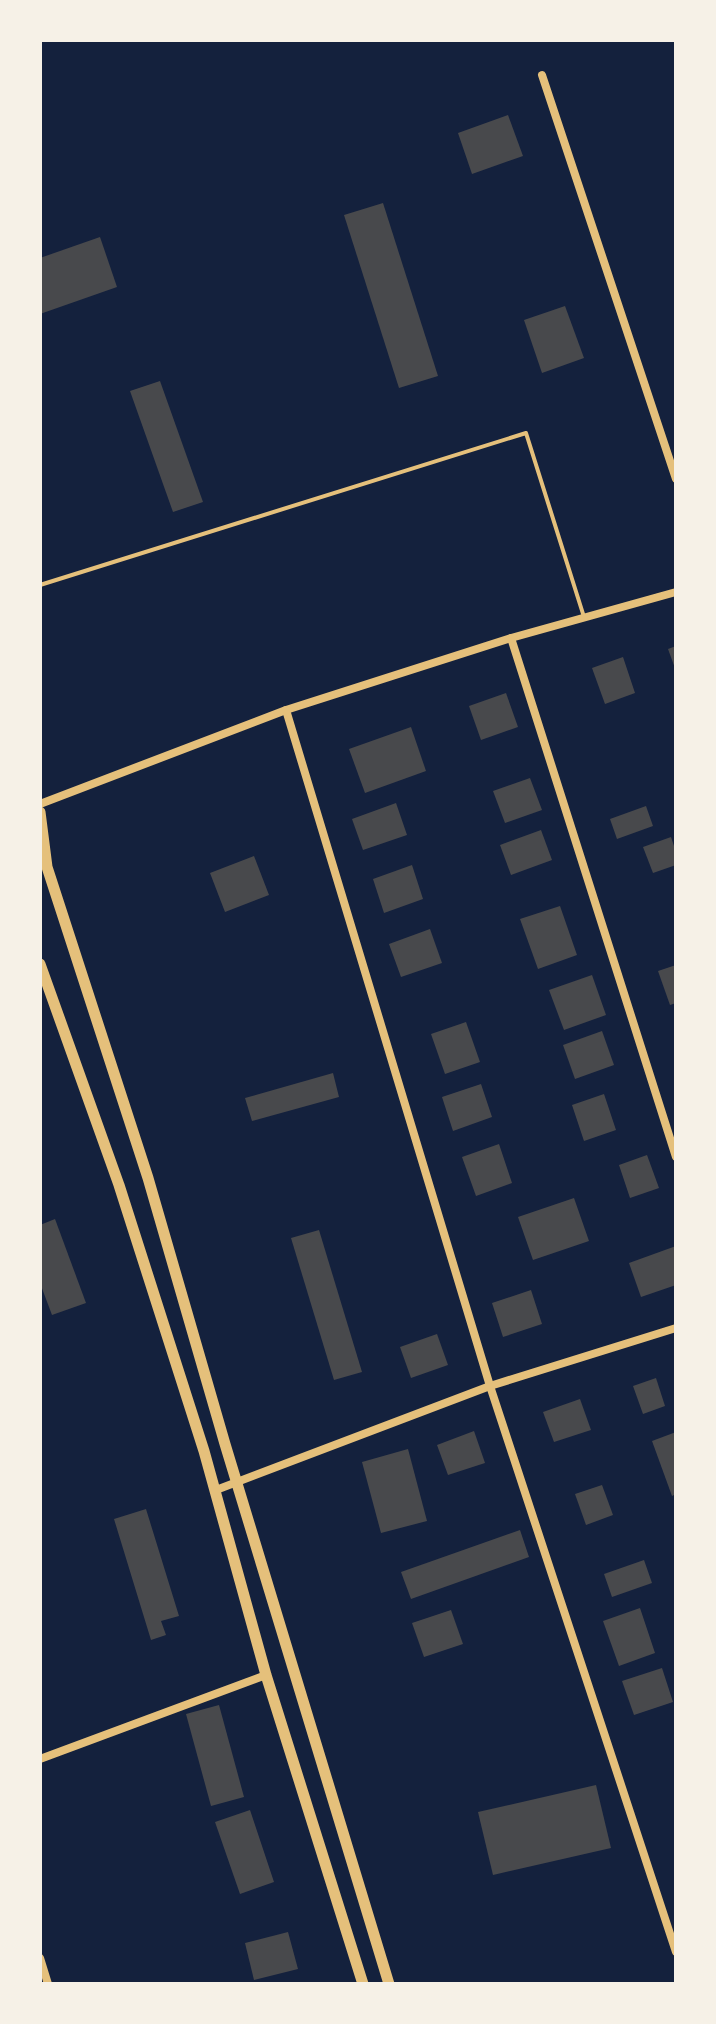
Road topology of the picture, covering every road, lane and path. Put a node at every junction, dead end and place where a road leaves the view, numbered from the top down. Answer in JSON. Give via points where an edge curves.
{"nodes":[{"id":1,"x":542,"y":75,"type":"dead end"},
{"id":2,"x":676,"y":479,"type":"edge"},
{"id":3,"x":40,"y":585,"type":"edge"},
{"id":4,"x":676,"y":592,"type":"edge"},
{"id":5,"x":584,"y":617,"type":"junction"},
{"id":6,"x":511,"y":638,"type":"junction"},
{"id":7,"x":286,"y":710,"type":"junction"},
{"id":8,"x":40,"y":804,"type":"edge"},
{"id":9,"x":40,"y":812,"type":"edge"},
{"id":10,"x":44,"y":868,"type":"edge"},
{"id":11,"x":40,"y":964,"type":"edge"},
{"id":12,"x":676,"y":1157,"type":"edge"},
{"id":13,"x":676,"y":1328,"type":"edge"},
{"id":14,"x":490,"y":1386,"type":"junction"},
{"id":15,"x":237,"y":1482,"type":"junction"},
{"id":16,"x":216,"y":1490,"type":"junction"},
{"id":17,"x":266,"y":1675,"type":"junction"},
{"id":18,"x":40,"y":1759,"type":"edge"},
{"id":19,"x":676,"y":1952,"type":"edge"},
{"id":20,"x":40,"y":1958,"type":"edge"},
{"id":21,"x":48,"y":1984,"type":"edge"},
{"id":22,"x":363,"y":1984,"type":"edge"},
{"id":23,"x":389,"y":1984,"type":"edge"}],
"edges":[{"from":1,"to":2,"type":"street"},
{"from":3,"to":5,"type":"lane","via":[[526,433]]},
{"from":4,"to":5,"type":"street"},
{"from":5,"to":6,"type":"street"},
{"from":6,"to":7,"type":"street"},
{"from":6,"to":12,"type":"street"},
{"from":7,"to":8,"type":"street"},
{"from":7,"to":14,"type":"street"},
{"from":9,"to":10,"type":"main road"},
{"from":10,"to":15,"type":"main road","via":[[148,1178]]},
{"from":11,"to":16,"type":"main road","via":[[119,1185]]},
{"from":13,"to":14,"type":"street"},
{"from":14,"to":15,"type":"street"},
{"from":14,"to":19,"type":"street"},
{"from":15,"to":16,"type":"street"},
{"from":15,"to":23,"type":"main road"},
{"from":16,"to":17,"type":"main road"},
{"from":17,"to":18,"type":"street"},
{"from":17,"to":22,"type":"main road"},
{"from":20,"to":21,"type":"street"}]}
